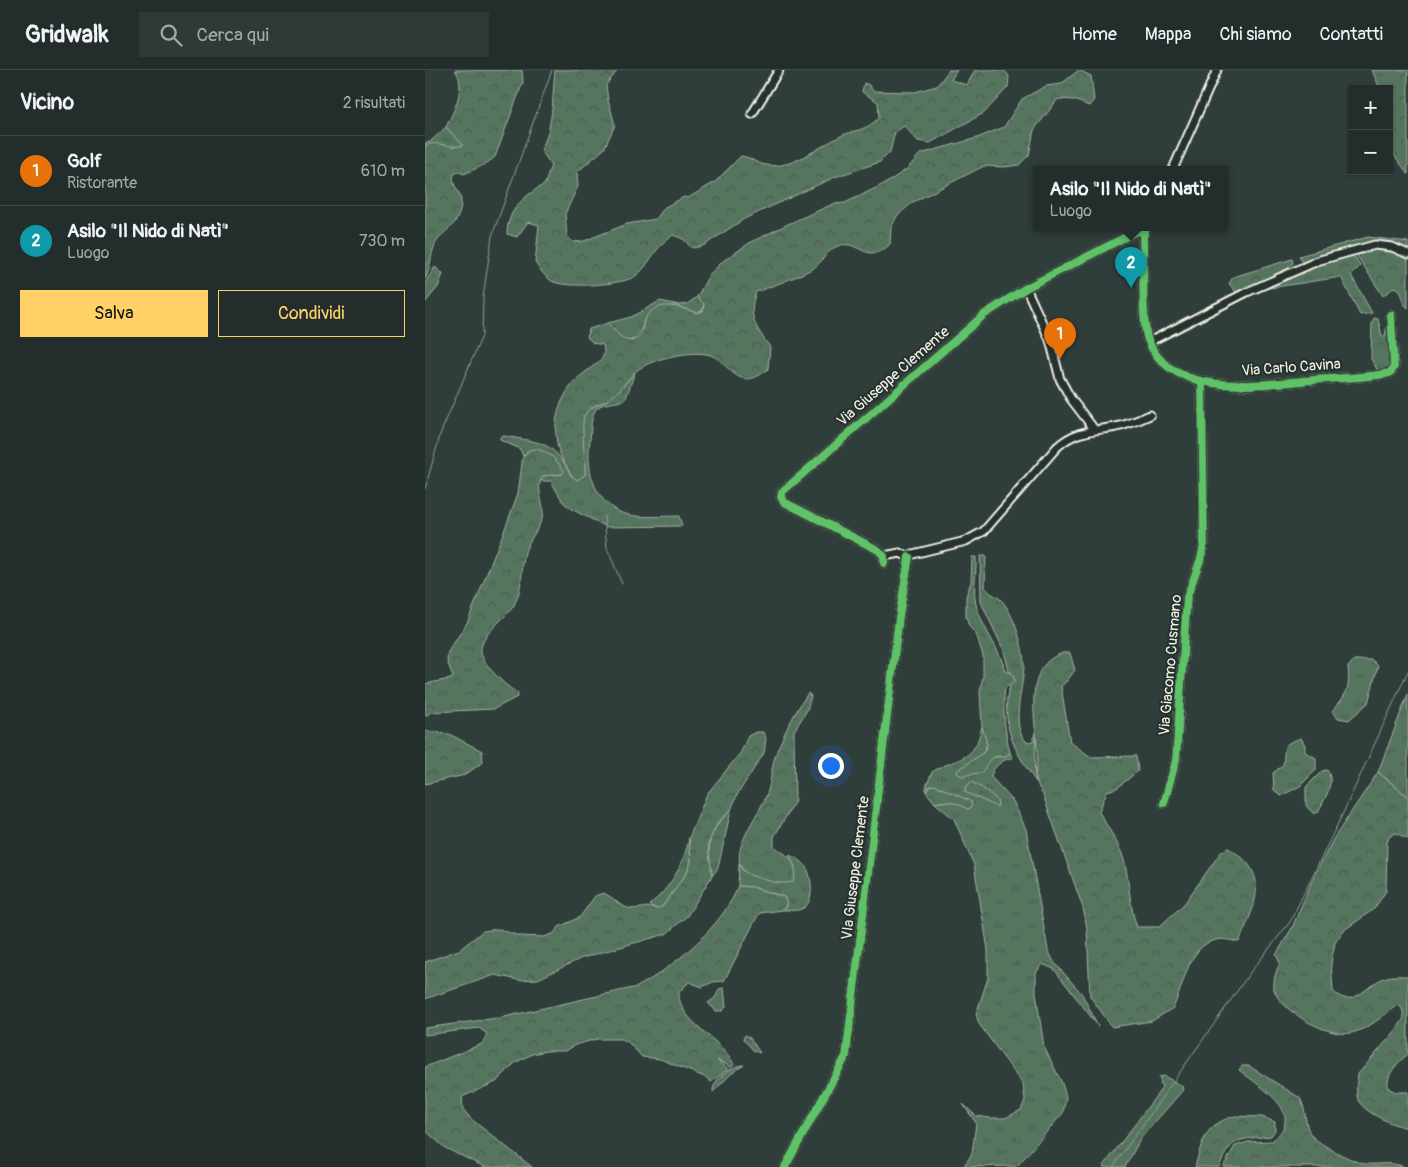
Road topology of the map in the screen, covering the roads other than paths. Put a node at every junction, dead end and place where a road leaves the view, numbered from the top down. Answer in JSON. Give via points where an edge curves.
{"nodes":[{"id":1,"x":779,"y":70,"type":"edge"},
{"id":2,"x":1217,"y":70,"type":"edge"},
{"id":3,"x":752,"y":114,"type":"dead end"},
{"id":4,"x":1174,"y":166,"type":"edge"},
{"id":5,"x":1138,"y":231,"type":"edge"},
{"id":6,"x":1145,"y":231,"type":"edge"},
{"id":7,"x":1408,"y":254,"type":"edge"},
{"id":8,"x":1026,"y":288,"type":"junction"},
{"id":9,"x":1391,"y":315,"type":"dead end"},
{"id":10,"x":1149,"y":342,"type":"junction"},
{"id":11,"x":1202,"y":381,"type":"junction"},
{"id":12,"x":1149,"y":415,"type":"dead end"},
{"id":13,"x":1094,"y":429,"type":"junction"},
{"id":14,"x":909,"y":558,"type":"junction"},
{"id":15,"x":1164,"y":803,"type":"dead end"},
{"id":16,"x":785,"y":1167,"type":"edge"}],
"edges":[{"from":1,"to":3,"type":"street"},
{"from":2,"to":4,"type":"street"},
{"from":5,"to":8,"type":"street","name":"Via Giuseppe Clemente"},
{"from":6,"to":10,"type":"street","via":[[1146,331]]},
{"from":7,"to":10,"type":"street","via":[[1392,247],[1375,245],[1320,260],[1247,292]]},
{"from":8,"to":13,"type":"street","via":[[1050,340],[1060,379]]},
{"from":8,"to":14,"type":"street","name":"Via Giuseppe Clemente","via":[[985,314],[781,494],[784,502],[878,550],[884,560],[900,553]]},
{"from":9,"to":11,"type":"street","name":"Via Carlo Cavina","via":[[1394,367],[1390,373],[1245,385]]},
{"from":10,"to":11,"type":"street","name":"Via Carlo Cavina","via":[[1159,360],[1169,368]]},
{"from":11,"to":15,"type":"street","name":"Via Giacomo Cusmano","via":[[1204,544],[1187,597],[1176,760]]},
{"from":12,"to":13,"type":"street","via":[[1115,427]]},
{"from":13,"to":14,"type":"street","via":[[1074,435],[1057,447],[975,537],[913,554]]},
{"from":14,"to":16,"type":"street","name":"VIa Giuseppe Clemente","via":[[846,1056]]}]}
